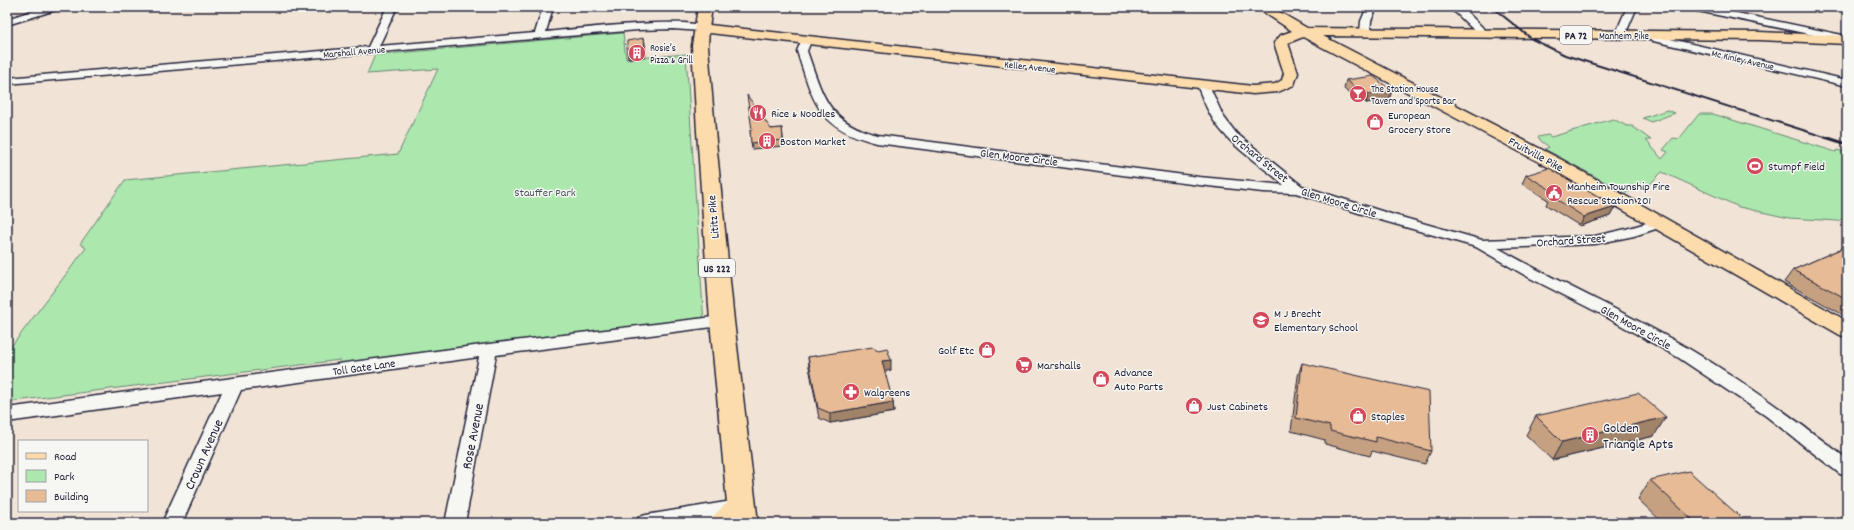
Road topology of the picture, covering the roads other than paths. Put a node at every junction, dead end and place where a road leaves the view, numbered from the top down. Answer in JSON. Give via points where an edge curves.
{"nodes":[{"id":1,"x":55,"y":7,"type":"edge"},
{"id":2,"x":392,"y":7,"type":"edge"},
{"id":3,"x":548,"y":7,"type":"edge"},
{"id":4,"x":1262,"y":7,"type":"edge"},
{"id":5,"x":1372,"y":7,"type":"edge"},
{"id":6,"x":1452,"y":7,"type":"edge"},
{"id":7,"x":1632,"y":7,"type":"edge"},
{"id":8,"x":1693,"y":7,"type":"edge"},
{"id":9,"x":703,"y":17,"type":"edge"},
{"id":10,"x":7,"y":22,"type":"edge"},
{"id":11,"x":1305,"y":32,"type":"junction"},
{"id":12,"x":1365,"y":33,"type":"junction"},
{"id":13,"x":1484,"y":34,"type":"junction"},
{"id":14,"x":540,"y":35,"type":"junction"},
{"id":15,"x":1620,"y":35,"type":"junction"},
{"id":16,"x":1640,"y":35,"type":"junction"},
{"id":17,"x":1847,"y":40,"type":"edge"},
{"id":18,"x":806,"y":41,"type":"junction"},
{"id":19,"x":372,"y":49,"type":"junction"},
{"id":20,"x":7,"y":81,"type":"edge"},
{"id":21,"x":1847,"y":83,"type":"edge"},
{"id":22,"x":1203,"y":85,"type":"junction"},
{"id":23,"x":1297,"y":189,"type":"junction"},
{"id":24,"x":1660,"y":223,"type":"junction"},
{"id":25,"x":1481,"y":244,"type":"junction"},
{"id":26,"x":722,"y":321,"type":"junction"},
{"id":27,"x":1847,"y":330,"type":"edge"},
{"id":28,"x":489,"y":350,"type":"junction"},
{"id":29,"x":234,"y":385,"type":"junction"},
{"id":30,"x":7,"y":414,"type":"edge"},
{"id":31,"x":1847,"y":469,"type":"edge"},
{"id":32,"x":736,"y":519,"type":"edge"},
{"id":33,"x":172,"y":523,"type":"edge"},
{"id":34,"x":455,"y":523,"type":"edge"},
{"id":35,"x":646,"y":523,"type":"edge"}],
"edges":[{"from":1,"to":10,"type":"street"},
{"from":2,"to":19,"type":"street"},
{"from":3,"to":14,"type":"street"},
{"from":4,"to":11,"type":"main road","number":"PA 72"},
{"from":5,"to":12,"type":"street","via":[[1366,21]]},
{"from":6,"to":13,"type":"street","via":[[1460,10]]},
{"from":7,"to":15,"type":"street"},
{"from":8,"to":17,"type":"street"},
{"from":9,"to":14,"type":"street","name":"Marshall Avenue","via":[[656,26]]},
{"from":9,"to":18,"type":"main road","name":"Keller Avenue"},
{"from":9,"to":26,"type":"highway","name":"Lititz Pike","number":"US 222","via":[[700,46]]},
{"from":11,"to":12,"type":"main road","name":"Manheim Pike","number":"PA 72"},
{"from":11,"to":22,"type":"main road","name":"Keller Avenue","via":[[1289,36],[1281,43],[1291,74],[1289,82],[1284,85],[1272,89],[1253,90]]},
{"from":11,"to":24,"type":"main road","name":"Fruitville Pike","via":[[1552,162]]},
{"from":12,"to":13,"type":"main road","name":"Manheim Pike","number":"PA 72"},
{"from":13,"to":15,"type":"main road","name":"Manheim Pike","number":"PA 72"},
{"from":14,"to":19,"type":"street","name":"Marshall Avenue"},
{"from":15,"to":16,"type":"main road","name":"Manheim Pike","number":"PA 72"},
{"from":16,"to":17,"type":"main road","name":"Manheim Pike","number":"PA 72","via":[[1765,36]]},
{"from":16,"to":21,"type":"street","name":"Mc Kinley Avenue"},
{"from":18,"to":22,"type":"main road","name":"Keller Avenue"},
{"from":18,"to":23,"type":"street","name":"Glen Moore Circle","via":[[802,51],[822,108],[834,120],[859,135],[1199,181]]},
{"from":19,"to":20,"type":"street","name":"Marshall Avenue"},
{"from":22,"to":23,"type":"street","name":"Orchard Street","via":[[1215,113],[1234,138]]},
{"from":23,"to":25,"type":"street","name":"Glen Moore Circle"},
{"from":24,"to":25,"type":"street","name":"Orchard Street","via":[[1630,233],[1597,239]]},
{"from":24,"to":27,"type":"main road","name":"Fruitville Pike"},
{"from":25,"to":31,"type":"street","name":"Glen Moore Circle","via":[[1685,354],[1772,411]]},
{"from":26,"to":28,"type":"street","name":"Toll Gate Lane"},
{"from":26,"to":32,"type":"highway","name":"Lititz Pike","number":"US 222"},
{"from":28,"to":29,"type":"street","name":"Toll Gate Lane"},
{"from":28,"to":34,"type":"street","name":"Rose Avenue"},
{"from":29,"to":30,"type":"street","name":"Toll Gate Lane"},
{"from":29,"to":33,"type":"street","name":"Crown Avenue"},
{"from":32,"to":35,"type":"street"}]}
